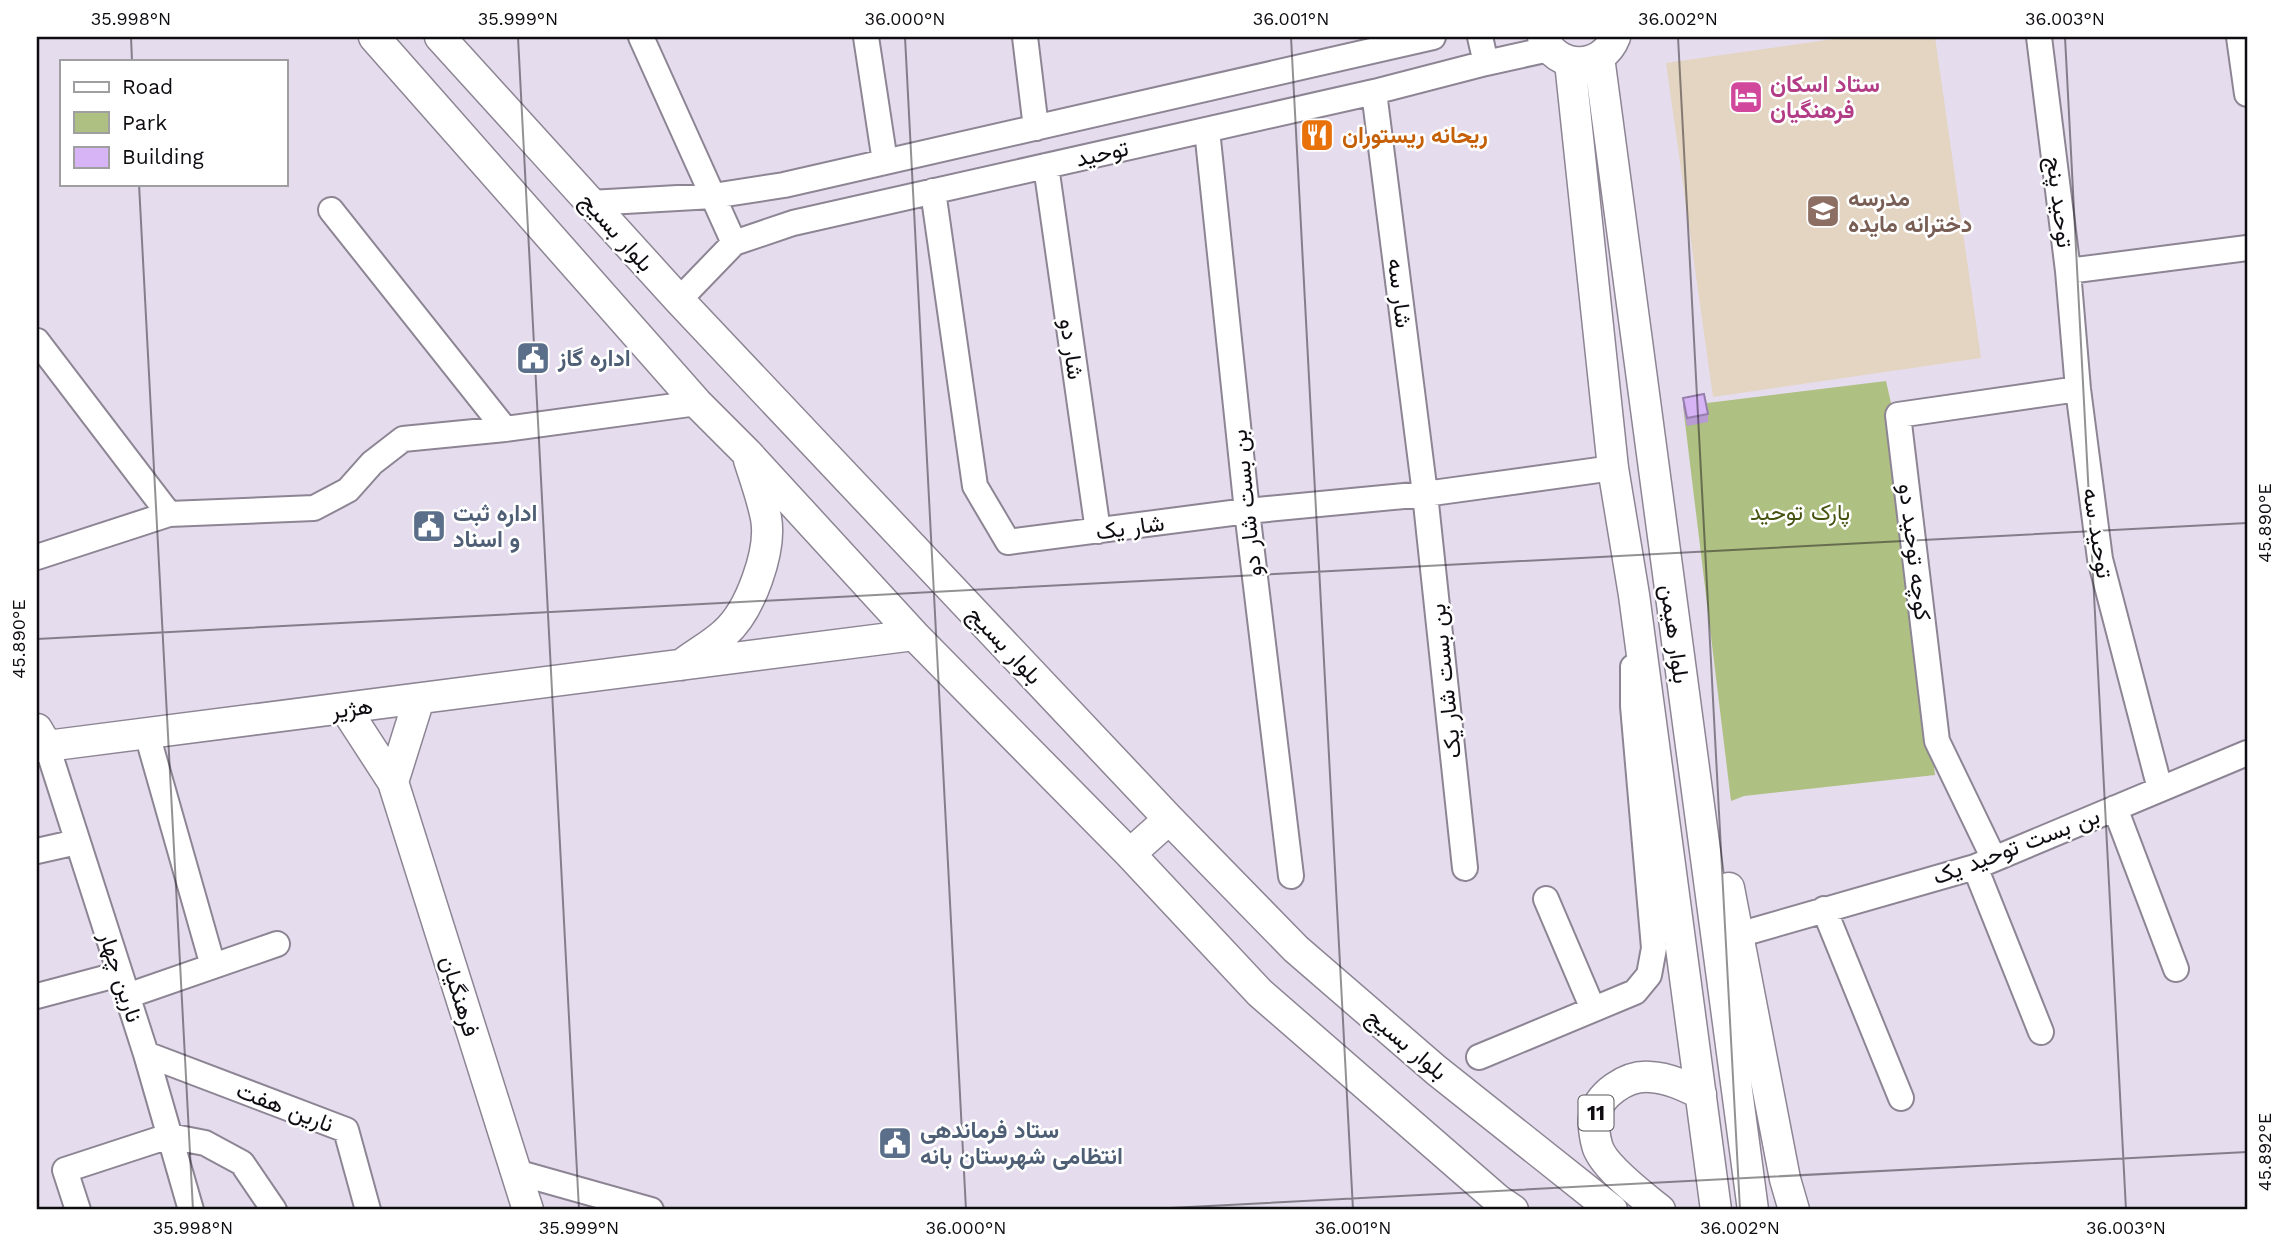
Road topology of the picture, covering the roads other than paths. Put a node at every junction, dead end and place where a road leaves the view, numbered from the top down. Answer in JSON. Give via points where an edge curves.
{"nodes":[{"id":1,"x":374,"y":37,"type":"edge"},
{"id":2,"x":440,"y":37,"type":"edge"},
{"id":3,"x":641,"y":37,"type":"edge"},
{"id":4,"x":866,"y":37,"type":"edge"},
{"id":5,"x":1025,"y":37,"type":"edge"},
{"id":6,"x":1433,"y":37,"type":"edge"},
{"id":7,"x":1480,"y":37,"type":"edge"},
{"id":8,"x":2039,"y":37,"type":"edge"},
{"id":9,"x":2239,"y":37,"type":"edge"},
{"id":10,"x":1615,"y":43,"type":"edge"},
{"id":11,"x":1554,"y":49,"type":"edge"},
{"id":12,"x":1486,"y":62,"type":"junction"},
{"id":13,"x":1374,"y":92,"type":"junction"},
{"id":14,"x":2247,"y":94,"type":"edge"},
{"id":15,"x":1036,"y":128,"type":"junction"},
{"id":16,"x":1207,"y":130,"type":"junction"},
{"id":17,"x":885,"y":162,"type":"junction"},
{"id":18,"x":1046,"y":166,"type":"junction"},
{"id":19,"x":933,"y":191,"type":"junction"},
{"id":20,"x":713,"y":196,"type":"junction"},
{"id":21,"x":590,"y":202,"type":"junction"},
{"id":22,"x":331,"y":210,"type":"dead end"},
{"id":23,"x":734,"y":243,"type":"junction"},
{"id":24,"x":2247,"y":248,"type":"edge"},
{"id":25,"x":2068,"y":271,"type":"junction"},
{"id":26,"x":679,"y":300,"type":"junction"},
{"id":27,"x":37,"y":341,"type":"edge"},
{"id":28,"x":2078,"y":389,"type":"junction"},
{"id":29,"x":697,"y":403,"type":"junction"},
{"id":30,"x":505,"y":429,"type":"junction"},
{"id":31,"x":747,"y":453,"type":"junction"},
{"id":32,"x":1613,"y":468,"type":"junction"},
{"id":33,"x":1425,"y":494,"type":"junction"},
{"id":34,"x":1247,"y":511,"type":"junction"},
{"id":35,"x":169,"y":514,"type":"junction"},
{"id":36,"x":1098,"y":531,"type":"junction"},
{"id":37,"x":37,"y":557,"type":"edge"},
{"id":38,"x":1634,"y":595,"type":"junction"},
{"id":39,"x":914,"y":635,"type":"junction"},
{"id":40,"x":677,"y":667,"type":"junction"},
{"id":41,"x":419,"y":699,"type":"junction"},
{"id":42,"x":345,"y":708,"type":"junction"},
{"id":43,"x":147,"y":734,"type":"junction"},
{"id":44,"x":40,"y":741,"type":"edge"},
{"id":45,"x":2247,"y":752,"type":"edge"},
{"id":46,"x":393,"y":782,"type":"junction"},
{"id":47,"x":2160,"y":789,"type":"junction"},
{"id":48,"x":1698,"y":794,"type":"junction"},
{"id":49,"x":2115,"y":808,"type":"junction"},
{"id":50,"x":1169,"y":819,"type":"junction"},
{"id":51,"x":77,"y":842,"type":"junction"},
{"id":52,"x":37,"y":851,"type":"edge"},
{"id":53,"x":1130,"y":854,"type":"junction"},
{"id":54,"x":1985,"y":863,"type":"junction"},
{"id":55,"x":1465,"y":869,"type":"dead end"},
{"id":56,"x":1291,"y":876,"type":"dead end"},
{"id":57,"x":1546,"y":899,"type":"dead end"},
{"id":58,"x":1824,"y":909,"type":"junction"},
{"id":59,"x":1738,"y":935,"type":"junction"},
{"id":60,"x":277,"y":944,"type":"dead end"},
{"id":61,"x":213,"y":966,"type":"junction"},
{"id":62,"x":2176,"y":970,"type":"dead end"},
{"id":63,"x":123,"y":985,"type":"junction"},
{"id":64,"x":37,"y":996,"type":"edge"},
{"id":65,"x":1593,"y":1009,"type":"junction"},
{"id":66,"x":2041,"y":1032,"type":"dead end"},
{"id":67,"x":146,"y":1055,"type":"junction"},
{"id":68,"x":1479,"y":1057,"type":"dead end"},
{"id":69,"x":1901,"y":1098,"type":"dead end"},
{"id":70,"x":1702,"y":1102,"type":"junction"},
{"id":71,"x":169,"y":1136,"type":"junction"},
{"id":72,"x":516,"y":1172,"type":"junction"},
{"id":73,"x":1751,"y":1199,"type":"edge"},
{"id":74,"x":1503,"y":1206,"type":"edge"},
{"id":75,"x":78,"y":1210,"type":"edge"},
{"id":76,"x":191,"y":1210,"type":"edge"},
{"id":77,"x":274,"y":1210,"type":"edge"},
{"id":78,"x":368,"y":1210,"type":"edge"},
{"id":79,"x":528,"y":1210,"type":"edge"},
{"id":80,"x":651,"y":1210,"type":"edge"},
{"id":81,"x":1612,"y":1210,"type":"edge"},
{"id":82,"x":1660,"y":1210,"type":"edge"},
{"id":83,"x":1716,"y":1210,"type":"edge"},
{"id":84,"x":1794,"y":1210,"type":"edge"}],
"edges":[{"from":1,"to":29,"type":"main road"},
{"from":2,"to":21,"type":"main road","name":"بلوار بسیج"},
{"from":3,"to":20,"type":"street"},
{"from":4,"to":17,"type":"street"},
{"from":5,"to":15,"type":"street"},
{"from":6,"to":15,"type":"street","name":"توحید"},
{"from":7,"to":12,"type":"street"},
{"from":8,"to":25,"type":"street","name":"توحید پنج"},
{"from":9,"to":14,"type":"street"},
{"from":10,"to":11,"type":"main road","via":[[1585,62]]},
{"from":10,"to":48,"type":"main road","name":"بلوار هیمن","via":[[1650,461]]},
{"from":11,"to":12,"type":"street","name":"توحید"},
{"from":11,"to":32,"type":"main road","name":"بلوار هیمن"},
{"from":12,"to":13,"type":"street","name":"توحید"},
{"from":13,"to":16,"type":"street","name":"توحید"},
{"from":13,"to":33,"type":"street","name":"شار سه"},
{"from":15,"to":17,"type":"street","name":"توحید"},
{"from":16,"to":18,"type":"street","name":"توحید"},
{"from":16,"to":34,"type":"street","name":"بن بست شار دو"},
{"from":17,"to":20,"type":"street","name":"توحید"},
{"from":18,"to":19,"type":"street","name":"توحید"},
{"from":18,"to":36,"type":"street","name":"شار دو"},
{"from":19,"to":23,"type":"street","name":"توحید","via":[[793,223]]},
{"from":19,"to":36,"type":"street","name":"شار یک","via":[[975,486],[1008,542]]},
{"from":20,"to":21,"type":"street","name":"توحید"},
{"from":20,"to":23,"type":"street"},
{"from":21,"to":26,"type":"main road","name":"بلوار بسیج"},
{"from":22,"to":30,"type":"street"},
{"from":23,"to":26,"type":"street","name":"توحید"},
{"from":24,"to":25,"type":"street","name":"توحید پنج"},
{"from":25,"to":28,"type":"street","name":"توحید سه"},
{"from":26,"to":50,"type":"main road","name":"بلوار بسیج"},
{"from":27,"to":35,"type":"street"},
{"from":28,"to":47,"type":"street","name":"توحید سه","via":[[2100,559]]},
{"from":28,"to":54,"type":"street","name":"کوچه توحید دو","via":[[1898,415],[1937,741]]},
{"from":29,"to":30,"type":"street"},
{"from":29,"to":31,"type":"main road"},
{"from":30,"to":35,"type":"street","via":[[403,439],[372,463],[348,491],[314,508]]},
{"from":31,"to":39,"type":"main road"},
{"from":31,"to":40,"type":"main road","name":"هژیر","via":[[766,520],[760,574],[727,632]]},
{"from":32,"to":33,"type":"street","name":"شار یک"},
{"from":32,"to":38,"type":"main road","name":"بلوار هیمن"},
{"from":33,"to":34,"type":"street","name":"شار یک"},
{"from":33,"to":55,"type":"street","name":"بن بست شار یک"},
{"from":34,"to":36,"type":"street","name":"شار یک"},
{"from":34,"to":56,"type":"street","name":"بن بست شار دو"},
{"from":35,"to":37,"type":"street"},
{"from":38,"to":65,"type":"street","via":[[1633,706],[1654,947],[1649,975],[1635,992]]},
{"from":38,"to":70,"type":"main road","name":"بلوار هیمن"},
{"from":39,"to":40,"type":"main road","name":"هژیر"},
{"from":39,"to":53,"type":"main road"},
{"from":40,"to":41,"type":"main road","name":"هژیر"},
{"from":41,"to":42,"type":"main road","name":"هژیر"},
{"from":41,"to":46,"type":"main road"},
{"from":42,"to":43,"type":"main road","name":"هژیر"},
{"from":42,"to":46,"type":"main road","name":"فرهنگیان"},
{"from":43,"to":44,"type":"main road","name":"هژیر"},
{"from":43,"to":61,"type":"street"},
{"from":44,"to":51,"type":"street","name":"نارین چهار"},
{"from":45,"to":47,"type":"street","name":"بن بست توحید یک"},
{"from":46,"to":72,"type":"main road","name":"فرهنگیان"},
{"from":47,"to":49,"type":"street","name":"بن بست توحید یک"},
{"from":48,"to":59,"type":"main road","via":[[1721,849]]},
{"from":48,"to":73,"type":"main road","name":"بلوار هیمن"},
{"from":49,"to":54,"type":"street","name":"بن بست توحید یک"},
{"from":49,"to":62,"type":"street"},
{"from":50,"to":53,"type":"main road"},
{"from":50,"to":81,"type":"main road","name":"بلوار بسیج","via":[[1296,949],[1436,1070]]},
{"from":51,"to":52,"type":"street"},
{"from":51,"to":63,"type":"street","name":"نارین چهار"},
{"from":53,"to":74,"type":"main road","via":[[1260,993]]},
{"from":54,"to":58,"type":"street","name":"بن بست توحید یک"},
{"from":54,"to":66,"type":"street"},
{"from":57,"to":65,"type":"street"},
{"from":58,"to":59,"type":"street","name":"بن بست توحید یک"},
{"from":58,"to":69,"type":"street"},
{"from":59,"to":84,"type":"main road"},
{"from":60,"to":61,"type":"street"},
{"from":61,"to":63,"type":"street"},
{"from":63,"to":64,"type":"street"},
{"from":63,"to":67,"type":"street","name":"نارین چهار"},
{"from":65,"to":68,"type":"street"},
{"from":67,"to":71,"type":"street","name":"نارین چهار"},
{"from":67,"to":78,"type":"street","name":"نارین هفت","via":[[345,1130]]},
{"from":70,"to":82,"type":"main road","number":"11","via":[[1678,1083],[1649,1077],[1628,1079],[1606,1095],[1594,1117],[1597,1147],[1622,1179]]},
{"from":70,"to":83,"type":"main road","name":"بلوار هیمن"},
{"from":71,"to":75,"type":"street","via":[[65,1170]]},
{"from":71,"to":76,"type":"street","name":"نارین چهار"},
{"from":71,"to":77,"type":"street","via":[[205,1143],[242,1163]]},
{"from":72,"to":79,"type":"main road","name":"فرهنگیان"},
{"from":72,"to":80,"type":"street"}]}
